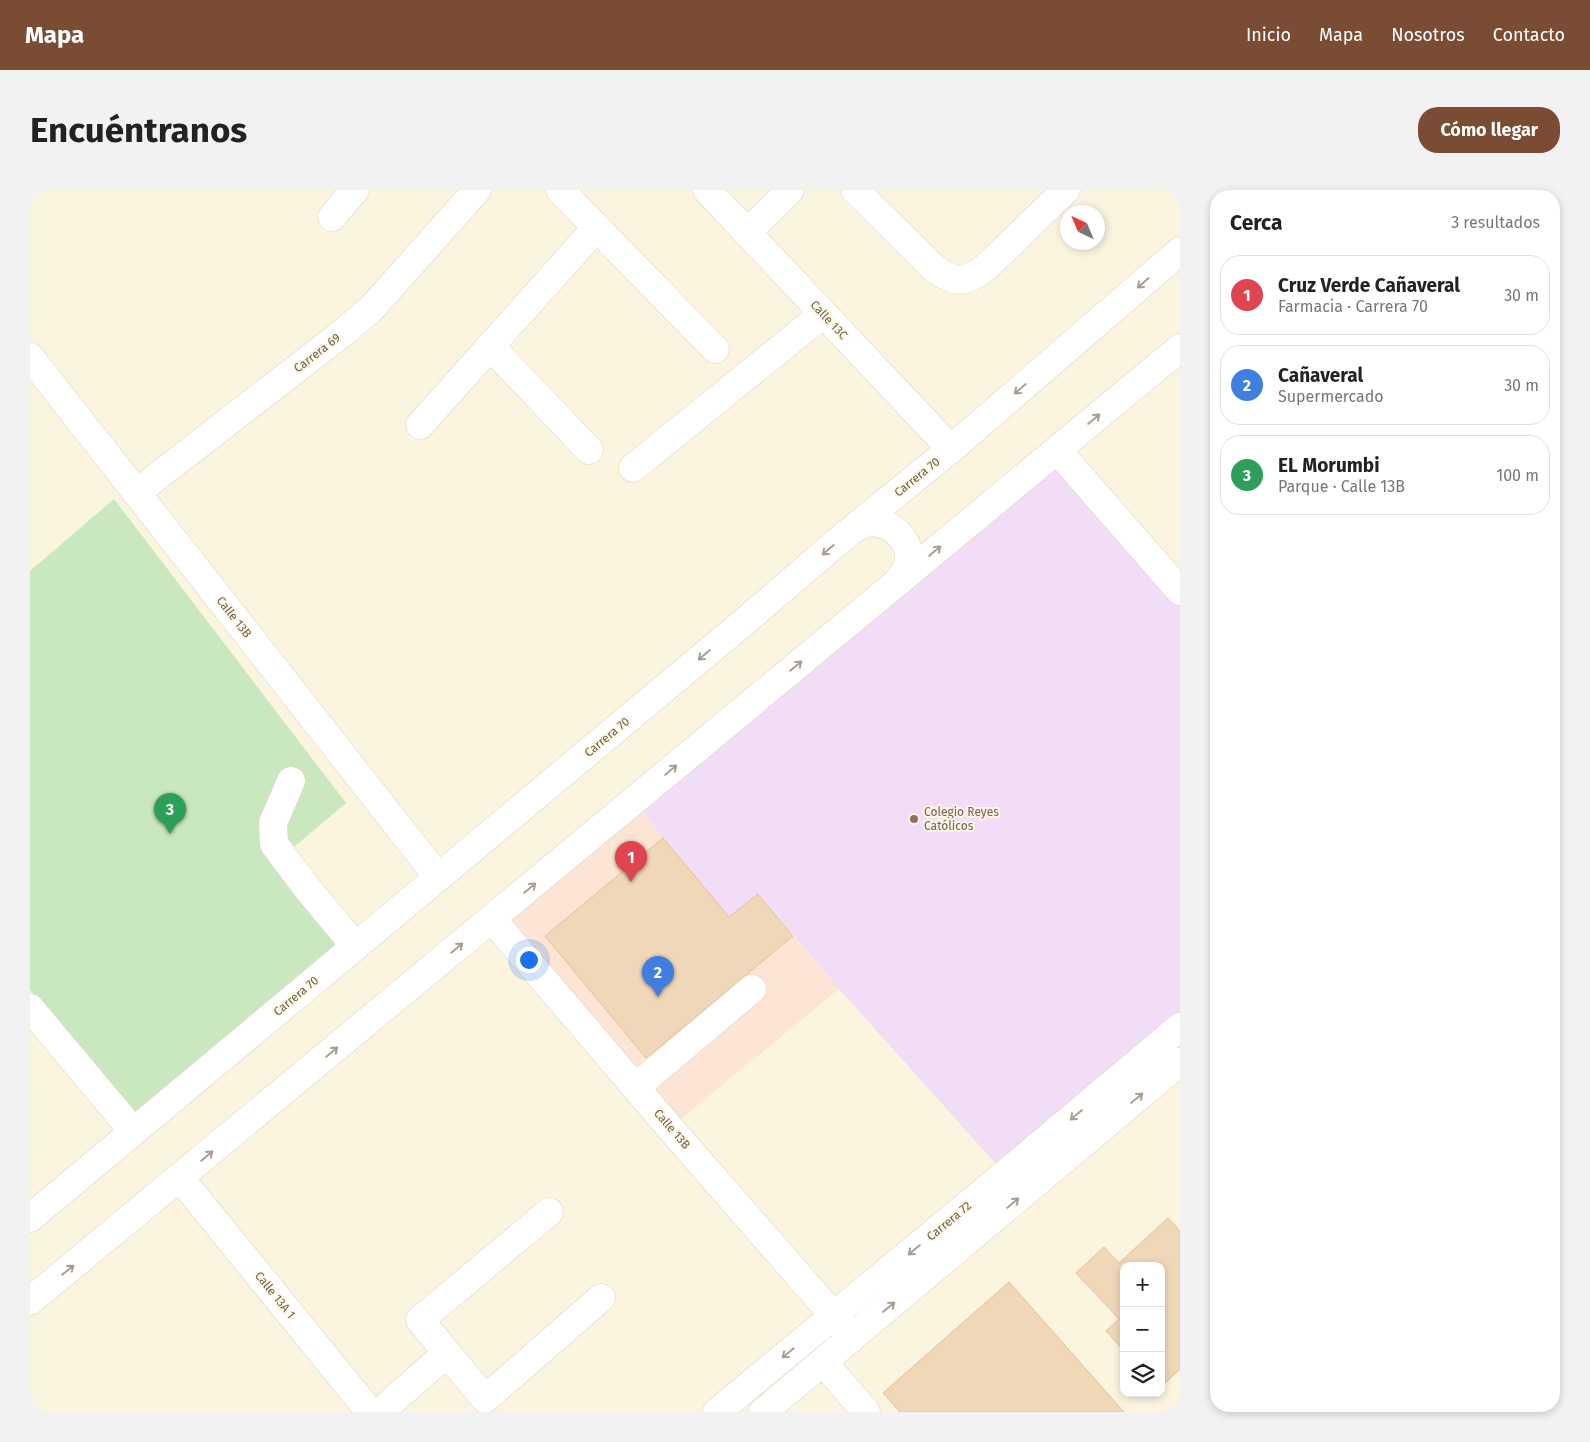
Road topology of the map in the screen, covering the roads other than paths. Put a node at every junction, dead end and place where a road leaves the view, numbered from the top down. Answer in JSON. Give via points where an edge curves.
{"nodes":[{"id":1,"x":355,"y":190,"type":"edge"},
{"id":2,"x":477,"y":190,"type":"edge"},
{"id":3,"x":560,"y":190,"type":"edge"},
{"id":4,"x":707,"y":190,"type":"edge"},
{"id":5,"x":790,"y":190,"type":"edge"},
{"id":6,"x":855,"y":190,"type":"edge"},
{"id":7,"x":1066,"y":190,"type":"edge"},
{"id":8,"x":332,"y":217,"type":"dead end"},
{"id":9,"x":597,"y":227,"type":"junction"},
{"id":10,"x":747,"y":233,"type":"junction"},
{"id":11,"x":1180,"y":251,"type":"edge"},
{"id":12,"x":823,"y":314,"type":"junction"},
{"id":13,"x":490,"y":346,"type":"junction"},
{"id":14,"x":1180,"y":348,"type":"edge"},
{"id":15,"x":714,"y":349,"type":"dead end"},
{"id":16,"x":30,"y":357,"type":"edge"},
{"id":17,"x":420,"y":425,"type":"dead end"},
{"id":18,"x":951,"y":449,"type":"junction"},
{"id":19,"x":589,"y":450,"type":"dead end"},
{"id":20,"x":1057,"y":450,"type":"junction"},
{"id":21,"x":633,"y":468,"type":"dead end"},
{"id":22,"x":136,"y":493,"type":"junction"},
{"id":23,"x":849,"y":532,"type":"junction"},
{"id":24,"x":896,"y":584,"type":"junction"},
{"id":25,"x":1180,"y":591,"type":"edge"},
{"id":26,"x":292,"y":781,"type":"dead end"},
{"id":27,"x":438,"y":877,"type":"junction"},
{"id":28,"x":492,"y":919,"type":"junction"},
{"id":29,"x":355,"y":946,"type":"junction"},
{"id":30,"x":752,"y":990,"type":"dead end"},
{"id":31,"x":30,"y":1008,"type":"edge"},
{"id":32,"x":1180,"y":1027,"type":"edge"},
{"id":33,"x":1180,"y":1062,"type":"edge"},
{"id":34,"x":636,"y":1087,"type":"junction"},
{"id":35,"x":134,"y":1132,"type":"junction"},
{"id":36,"x":180,"y":1178,"type":"junction"},
{"id":37,"x":549,"y":1212,"type":"dead end"},
{"id":38,"x":30,"y":1218,"type":"edge"},
{"id":39,"x":601,"y":1298,"type":"dead end"},
{"id":40,"x":30,"y":1301,"type":"edge"},
{"id":41,"x":834,"y":1316,"type":"junction"},
{"id":42,"x":851,"y":1339,"type":"junction"},
{"id":43,"x":447,"y":1353,"type":"junction"},
{"id":44,"x":823,"y":1362,"type":"junction"},
{"id":45,"x":370,"y":1412,"type":"edge"},
{"id":46,"x":380,"y":1412,"type":"edge"},
{"id":47,"x":717,"y":1412,"type":"edge"},
{"id":48,"x":763,"y":1412,"type":"edge"},
{"id":49,"x":866,"y":1412,"type":"edge"}],
"edges":[{"from":1,"to":8,"type":"street"},
{"from":2,"to":22,"type":"street","name":"Carrera 69","via":[[371,309]]},
{"from":3,"to":9,"type":"street"},
{"from":4,"to":10,"type":"street","name":"Calle 13C"},
{"from":5,"to":10,"type":"street"},
{"from":6,"to":7,"type":"street","via":[[934,268],[961,281],[973,278]]},
{"from":9,"to":13,"type":"street"},
{"from":9,"to":15,"type":"street"},
{"from":10,"to":12,"type":"street","name":"Calle 13C"},
{"from":11,"to":18,"type":"street","name":"Carrera 70","one_way":true},
{"from":12,"to":18,"type":"street","name":"Calle 13C"},
{"from":12,"to":21,"type":"street"},
{"from":13,"to":17,"type":"street"},
{"from":13,"to":19,"type":"street"},
{"from":20,"to":14,"type":"street","one_way":true},
{"from":16,"to":22,"type":"street","name":"Calle 13B"},
{"from":18,"to":23,"type":"street","name":"Carrera 70"},
{"from":24,"to":20,"type":"street","one_way":true},
{"from":20,"to":25,"type":"street"},
{"from":22,"to":27,"type":"street","name":"Calle 13B"},
{"from":23,"to":24,"type":"street","via":[[866,523],[884,523],[900,533],[908,550],[907,568]]},
{"from":23,"to":27,"type":"street","name":"Carrera 70","one_way":true},
{"from":28,"to":24,"type":"street","one_way":true},
{"from":26,"to":29,"type":"street","via":[[273,823],[274,844]]},
{"from":27,"to":29,"type":"street","name":"Carrera 70"},
{"from":28,"to":34,"type":"street","name":"Calle 13B"},
{"from":36,"to":28,"type":"street","one_way":true},
{"from":29,"to":35,"type":"street","name":"Carrera 70"},
{"from":30,"to":34,"type":"street"},
{"from":31,"to":35,"type":"street"},
{"from":32,"to":41,"type":"street","name":"Carrera 72","one_way":true},
{"from":42,"to":33,"type":"street","one_way":true},
{"from":34,"to":41,"type":"street","name":"Calle 13B"},
{"from":35,"to":38,"type":"street","name":"Carrera 70"},
{"from":40,"to":36,"type":"street","one_way":true},
{"from":36,"to":45,"type":"street","name":"Calle 13A 1"},
{"from":37,"to":43,"type":"street","via":[[420,1320]]},
{"from":39,"to":43,"type":"street","via":[[485,1399]]},
{"from":41,"to":42,"type":"street","name":"Calle 13B"},
{"from":41,"to":47,"type":"street","name":"Carrera 72","one_way":true},
{"from":42,"to":44,"type":"street"},
{"from":43,"to":46,"type":"street"},
{"from":44,"to":48,"type":"street"},
{"from":44,"to":49,"type":"street"}]}
